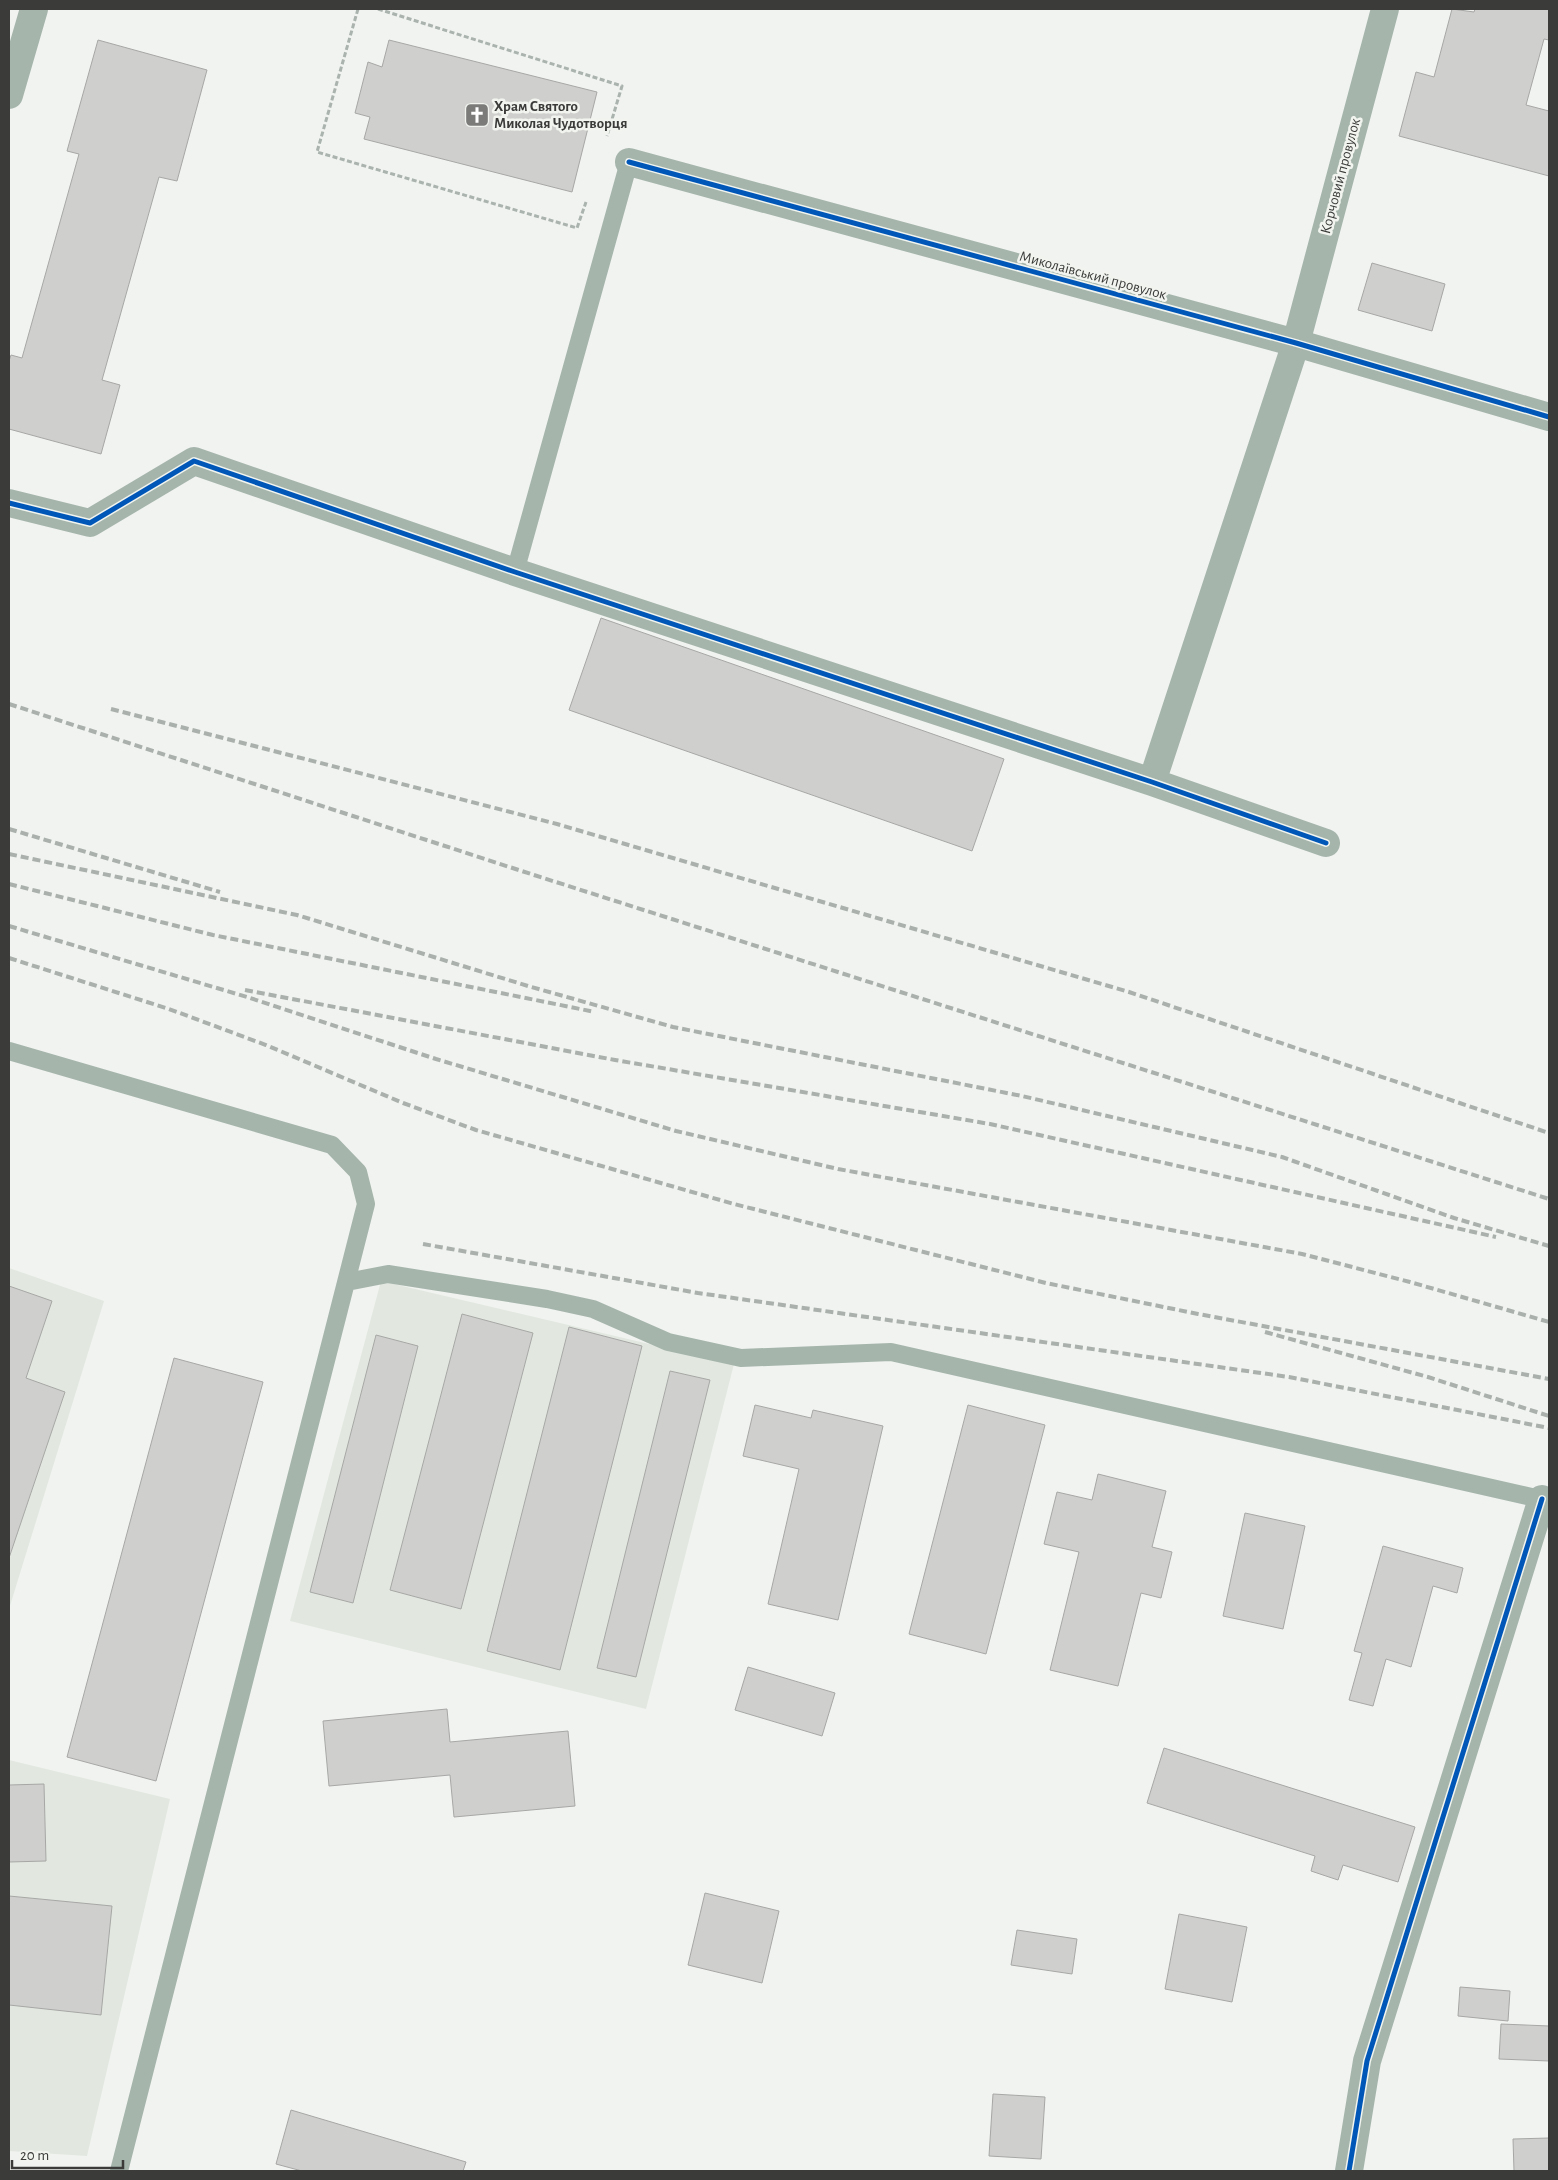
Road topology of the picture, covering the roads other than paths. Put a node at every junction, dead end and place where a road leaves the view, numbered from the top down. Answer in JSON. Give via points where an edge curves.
{"nodes":[{"id":1,"x":34,"y":9,"type":"edge"},
{"id":2,"x":1385,"y":9,"type":"edge"},
{"id":3,"x":9,"y":95,"type":"edge"},
{"id":4,"x":629,"y":162,"type":"joint"},
{"id":5,"x":1296,"y":343,"type":"junction"},
{"id":6,"x":1549,"y":418,"type":"edge"},
{"id":7,"x":9,"y":503,"type":"edge"},
{"id":8,"x":515,"y":572,"type":"junction"},
{"id":9,"x":1152,"y":782,"type":"junction"},
{"id":10,"x":1326,"y":843,"type":"dead end"},
{"id":11,"x":9,"y":1051,"type":"edge"},
{"id":12,"x":347,"y":1282,"type":"junction"},
{"id":13,"x":1545,"y":1500,"type":"edge"},
{"id":14,"x":119,"y":2171,"type":"edge"},
{"id":15,"x":1349,"y":2171,"type":"edge"}],
"edges":[{"from":1,"to":3,"type":"street"},
{"from":2,"to":5,"type":"street","name":"Корчовий провулок"},
{"from":4,"to":5,"type":"street","name":"Миколаївський провулок"},
{"from":4,"to":8,"type":"lane"},
{"from":5,"to":6,"type":"street","name":"Миколаївський провулок"},
{"from":5,"to":9,"type":"street","name":"Корчовий провулок"},
{"from":7,"to":8,"type":"street","via":[[90,523],[194,461]]},
{"from":8,"to":9,"type":"street"},
{"from":9,"to":10,"type":"street"},
{"from":11,"to":12,"type":"lane","via":[[332,1145],[358,1172],[366,1204]]},
{"from":12,"to":13,"type":"lane","via":[[388,1274],[548,1299],[593,1309],[668,1342],[741,1358],[891,1352]]},
{"from":12,"to":14,"type":"lane"},
{"from":13,"to":15,"type":"street","via":[[1367,2061]]}]}
